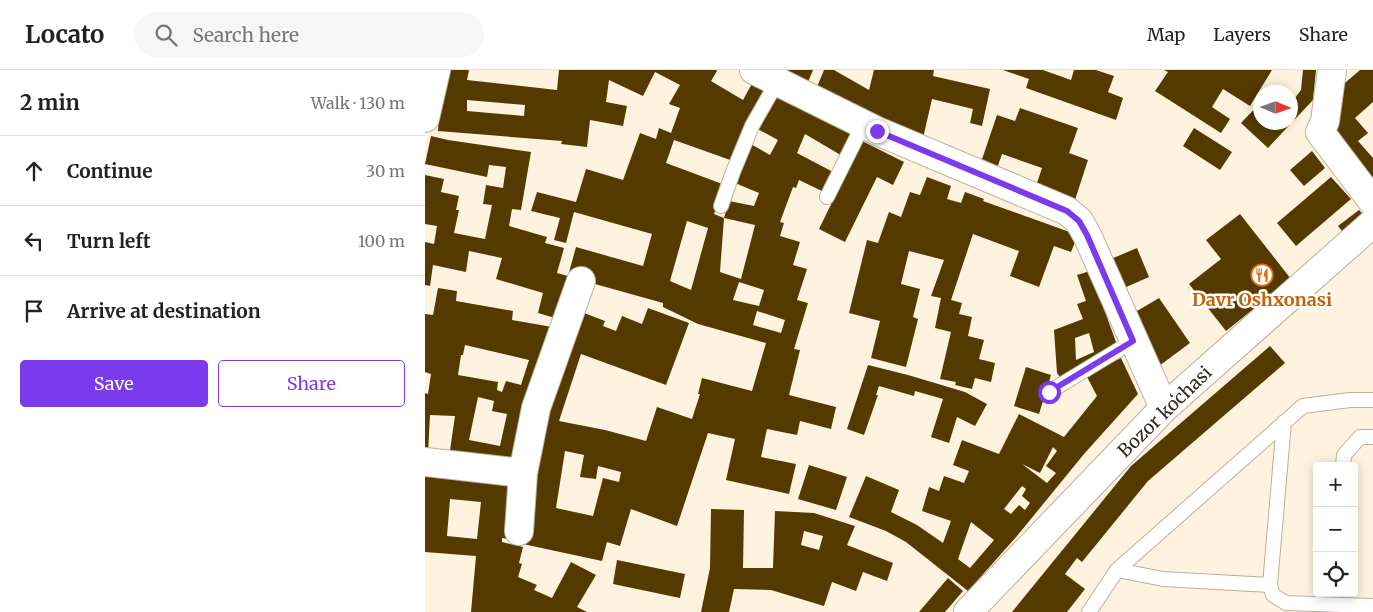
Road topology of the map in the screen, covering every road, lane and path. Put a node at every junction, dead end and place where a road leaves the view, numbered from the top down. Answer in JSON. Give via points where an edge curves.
{"nodes":[{"id":1,"x":436,"y":70,"type":"edge"},
{"id":2,"x":1332,"y":70,"type":"edge"},
{"id":3,"x":766,"y":76,"type":"edge"},
{"id":4,"x":425,"y":118,"type":"edge"},
{"id":5,"x":863,"y":124,"type":"junction"},
{"id":6,"x":827,"y":197,"type":"dead end"},
{"id":7,"x":1373,"y":202,"type":"edge"},
{"id":8,"x":721,"y":206,"type":"dead end"},
{"id":9,"x":1373,"y":224,"type":"edge"},
{"id":10,"x":581,"y":281,"type":"dead end"},
{"id":11,"x":1133,"y":341,"type":"junction"},
{"id":12,"x":1049,"y":392,"type":"dead end"},
{"id":13,"x":1373,"y":400,"type":"edge"},
{"id":14,"x":1164,"y":408,"type":"junction"},
{"id":15,"x":1284,"y":422,"type":"junction"},
{"id":16,"x":1373,"y":437,"type":"edge"},
{"id":17,"x":425,"y":462,"type":"edge"},
{"id":18,"x":1343,"y":462,"type":"edge"},
{"id":19,"x":523,"y":473,"type":"junction"},
{"id":20,"x":519,"y":531,"type":"dead end"},
{"id":21,"x":1117,"y":570,"type":"junction"},
{"id":22,"x":1270,"y":585,"type":"junction"},
{"id":23,"x":1332,"y":599,"type":"edge"},
{"id":24,"x":1373,"y":606,"type":"edge"},
{"id":25,"x":968,"y":612,"type":"edge"},
{"id":26,"x":1089,"y":612,"type":"edge"}],
"edges":[{"from":1,"to":4,"type":"street"},
{"from":2,"to":7,"type":"street","via":[[1325,121],[1320,132]]},
{"from":3,"to":5,"type":"street"},
{"from":3,"to":8,"type":"lane","via":[[752,126]]},
{"from":5,"to":6,"type":"lane"},
{"from":5,"to":11,"type":"street","via":[[1067,211],[1079,221],[1087,235]]},
{"from":9,"to":14,"type":"street","name":"Bozor koʻchasi"},
{"from":10,"to":19,"type":"street","via":[[536,408]]},
{"from":11,"to":12,"type":"lane"},
{"from":11,"to":14,"type":"street"},
{"from":13,"to":15,"type":"lane","via":[[1303,406]]},
{"from":14,"to":25,"type":"street","name":"Bozor koʻchasi"},
{"from":15,"to":21,"type":"lane"},
{"from":15,"to":22,"type":"lane"},
{"from":16,"to":18,"type":"lane","via":[[1360,438],[1344,455]]},
{"from":17,"to":19,"type":"street"},
{"from":19,"to":20,"type":"street"},
{"from":21,"to":22,"type":"lane","via":[[1163,580]]},
{"from":21,"to":26,"type":"lane"},
{"from":22,"to":23,"type":"lane","via":[[1273,595],[1286,603]]},
{"from":23,"to":24,"type":"lane"}]}
